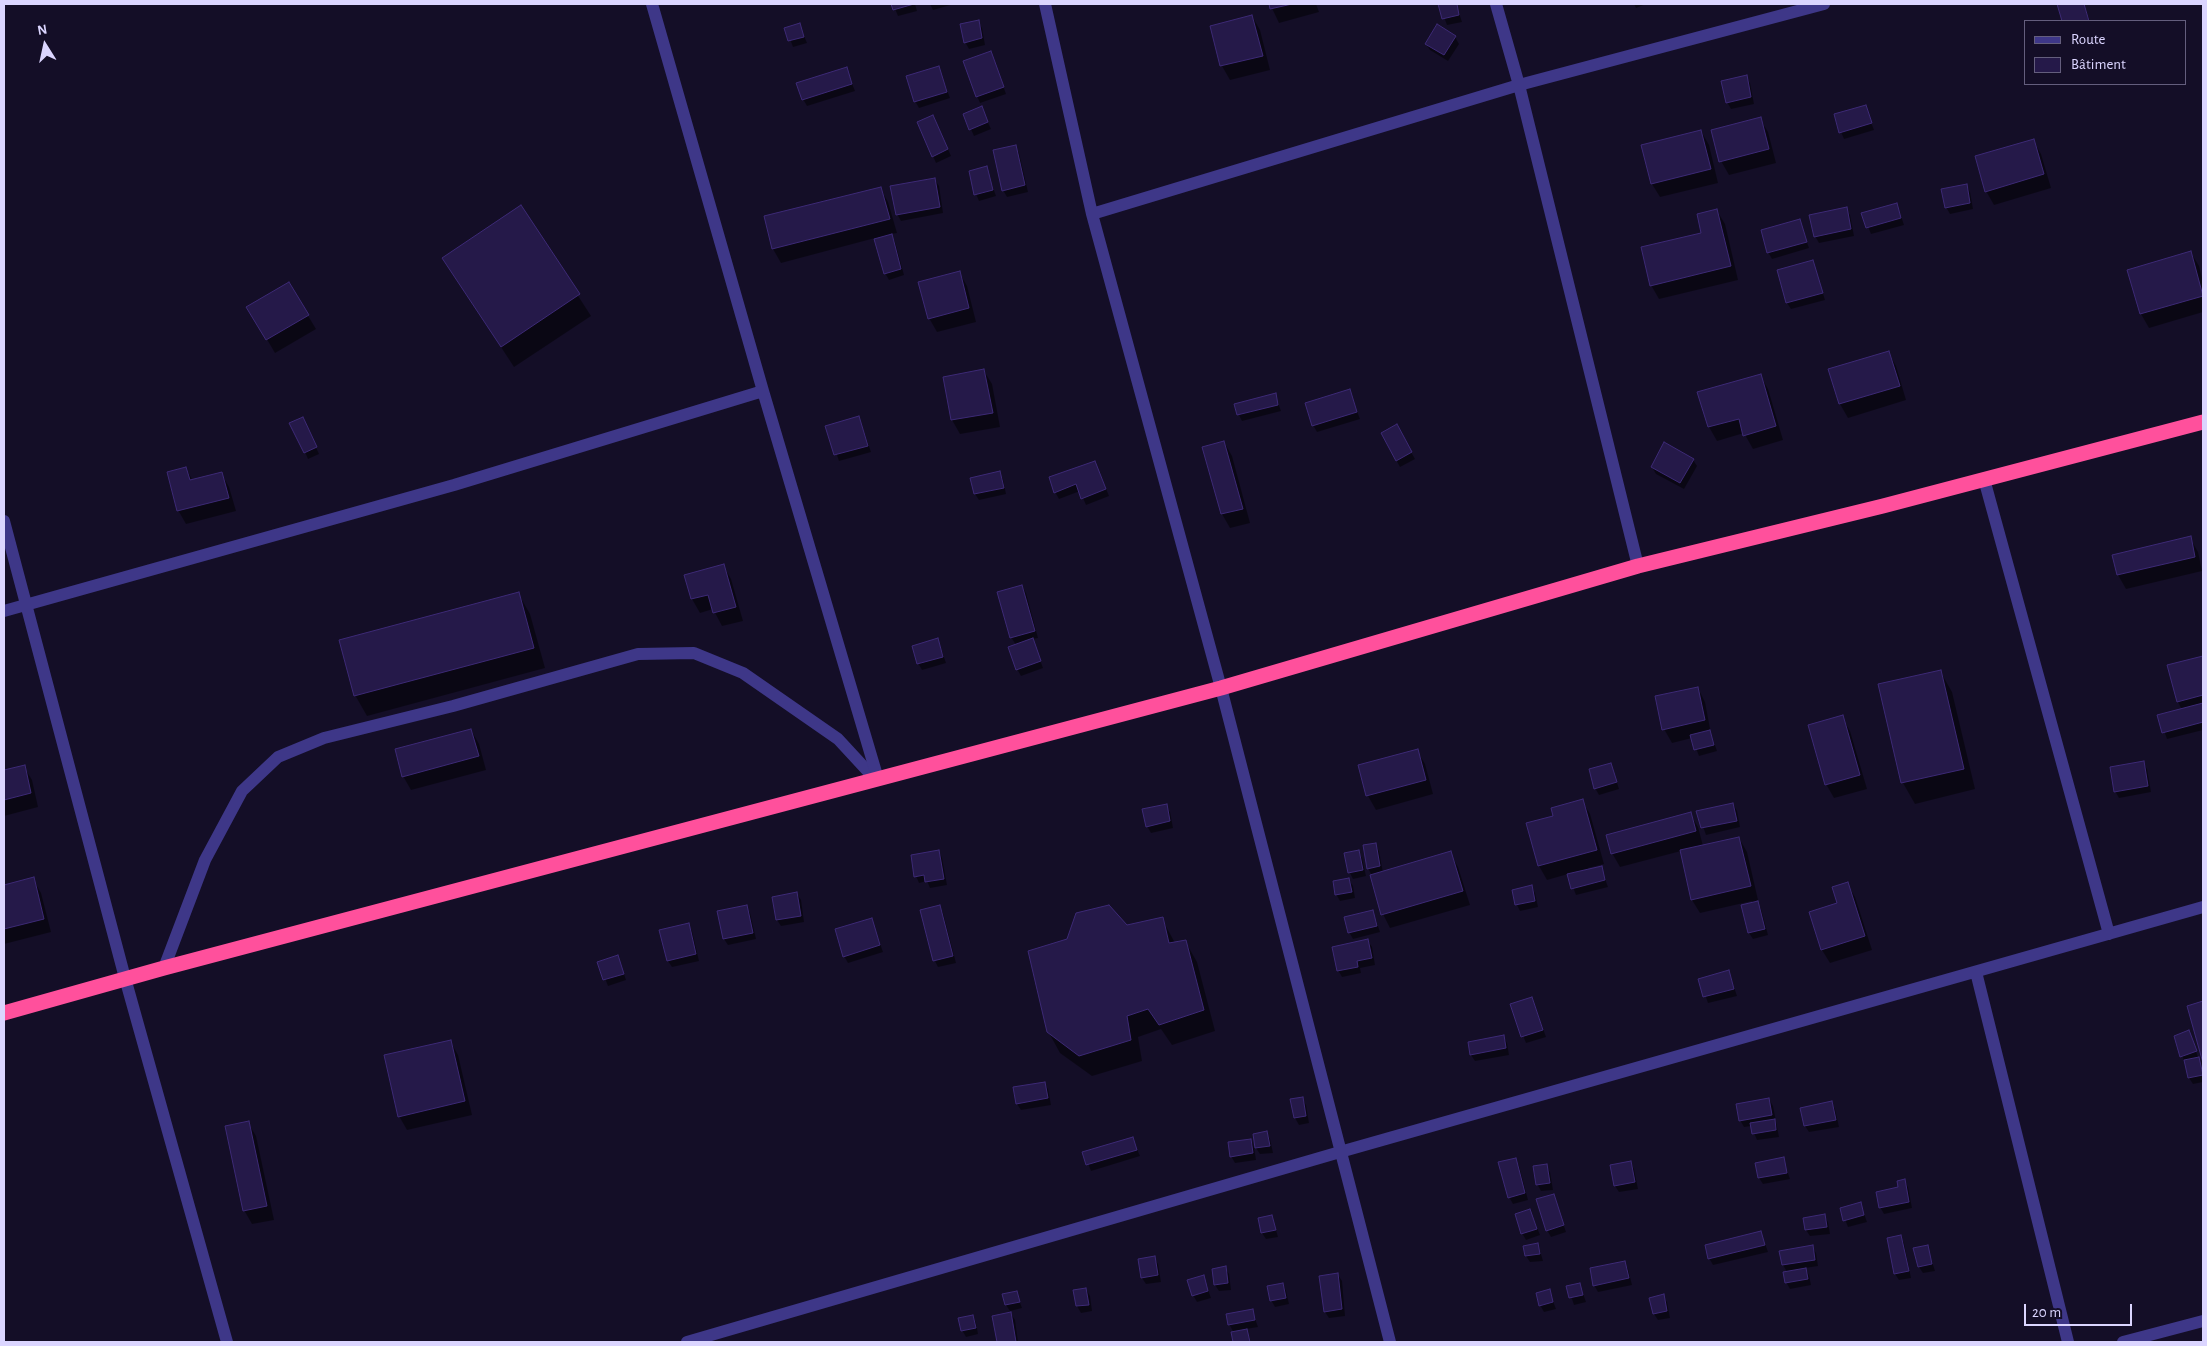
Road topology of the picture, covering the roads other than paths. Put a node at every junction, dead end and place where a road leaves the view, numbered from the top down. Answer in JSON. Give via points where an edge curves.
{"nodes":[{"id":1,"x":652,"y":4,"type":"edge"},
{"id":2,"x":1045,"y":4,"type":"edge"},
{"id":3,"x":1496,"y":4,"type":"edge"},
{"id":4,"x":1824,"y":4,"type":"edge"},
{"id":5,"x":1800,"y":7,"type":"edge"},
{"id":6,"x":1518,"y":85,"type":"junction"},
{"id":7,"x":1092,"y":214,"type":"junction"},
{"id":8,"x":763,"y":391,"type":"junction"},
{"id":9,"x":2203,"y":422,"type":"edge"},
{"id":10,"x":1984,"y":479,"type":"junction"},
{"id":11,"x":4,"y":521,"type":"edge"},
{"id":12,"x":1638,"y":566,"type":"junction"},
{"id":13,"x":27,"y":605,"type":"junction"},
{"id":14,"x":4,"y":612,"type":"edge"},
{"id":15,"x":1221,"y":688,"type":"junction"},
{"id":16,"x":876,"y":779,"type":"junction"},
{"id":17,"x":2203,"y":907,"type":"edge"},
{"id":18,"x":2109,"y":934,"type":"junction"},
{"id":19,"x":164,"y":968,"type":"junction"},
{"id":20,"x":1976,"y":972,"type":"junction"},
{"id":21,"x":125,"y":978,"type":"junction"},
{"id":22,"x":4,"y":1014,"type":"edge"},
{"id":23,"x":1340,"y":1152,"type":"junction"},
{"id":24,"x":2203,"y":1321,"type":"edge"},
{"id":25,"x":227,"y":1342,"type":"edge"},
{"id":26,"x":687,"y":1342,"type":"edge"},
{"id":27,"x":1390,"y":1342,"type":"edge"},
{"id":28,"x":2068,"y":1342,"type":"edge"},
{"id":29,"x":2124,"y":1342,"type":"edge"}],
"edges":[{"from":1,"to":8,"type":"street"},
{"from":2,"to":7,"type":"street"},
{"from":3,"to":6,"type":"street"},
{"from":4,"to":5,"type":"street"},
{"from":5,"to":6,"type":"street"},
{"from":6,"to":7,"type":"street"},
{"from":6,"to":12,"type":"street"},
{"from":7,"to":15,"type":"street"},
{"from":8,"to":13,"type":"street","via":[[454,485]]},
{"from":8,"to":16,"type":"street"},
{"from":9,"to":10,"type":"highway"},
{"from":10,"to":12,"type":"highway"},
{"from":10,"to":18,"type":"street"},
{"from":11,"to":13,"type":"street"},
{"from":12,"to":15,"type":"highway"},
{"from":13,"to":14,"type":"street"},
{"from":13,"to":21,"type":"street"},
{"from":15,"to":16,"type":"highway"},
{"from":15,"to":23,"type":"street"},
{"from":16,"to":19,"type":"highway"},
{"from":16,"to":19,"type":"street","via":[[838,739],[743,673],[694,652],[638,654],[324,738],[278,757],[242,791],[205,860]]},
{"from":17,"to":18,"type":"street"},
{"from":18,"to":20,"type":"street"},
{"from":19,"to":21,"type":"highway"},
{"from":20,"to":23,"type":"street"},
{"from":20,"to":28,"type":"street"},
{"from":21,"to":22,"type":"highway"},
{"from":21,"to":25,"type":"street"},
{"from":23,"to":26,"type":"street"},
{"from":23,"to":27,"type":"street"},
{"from":24,"to":29,"type":"street"}]}
